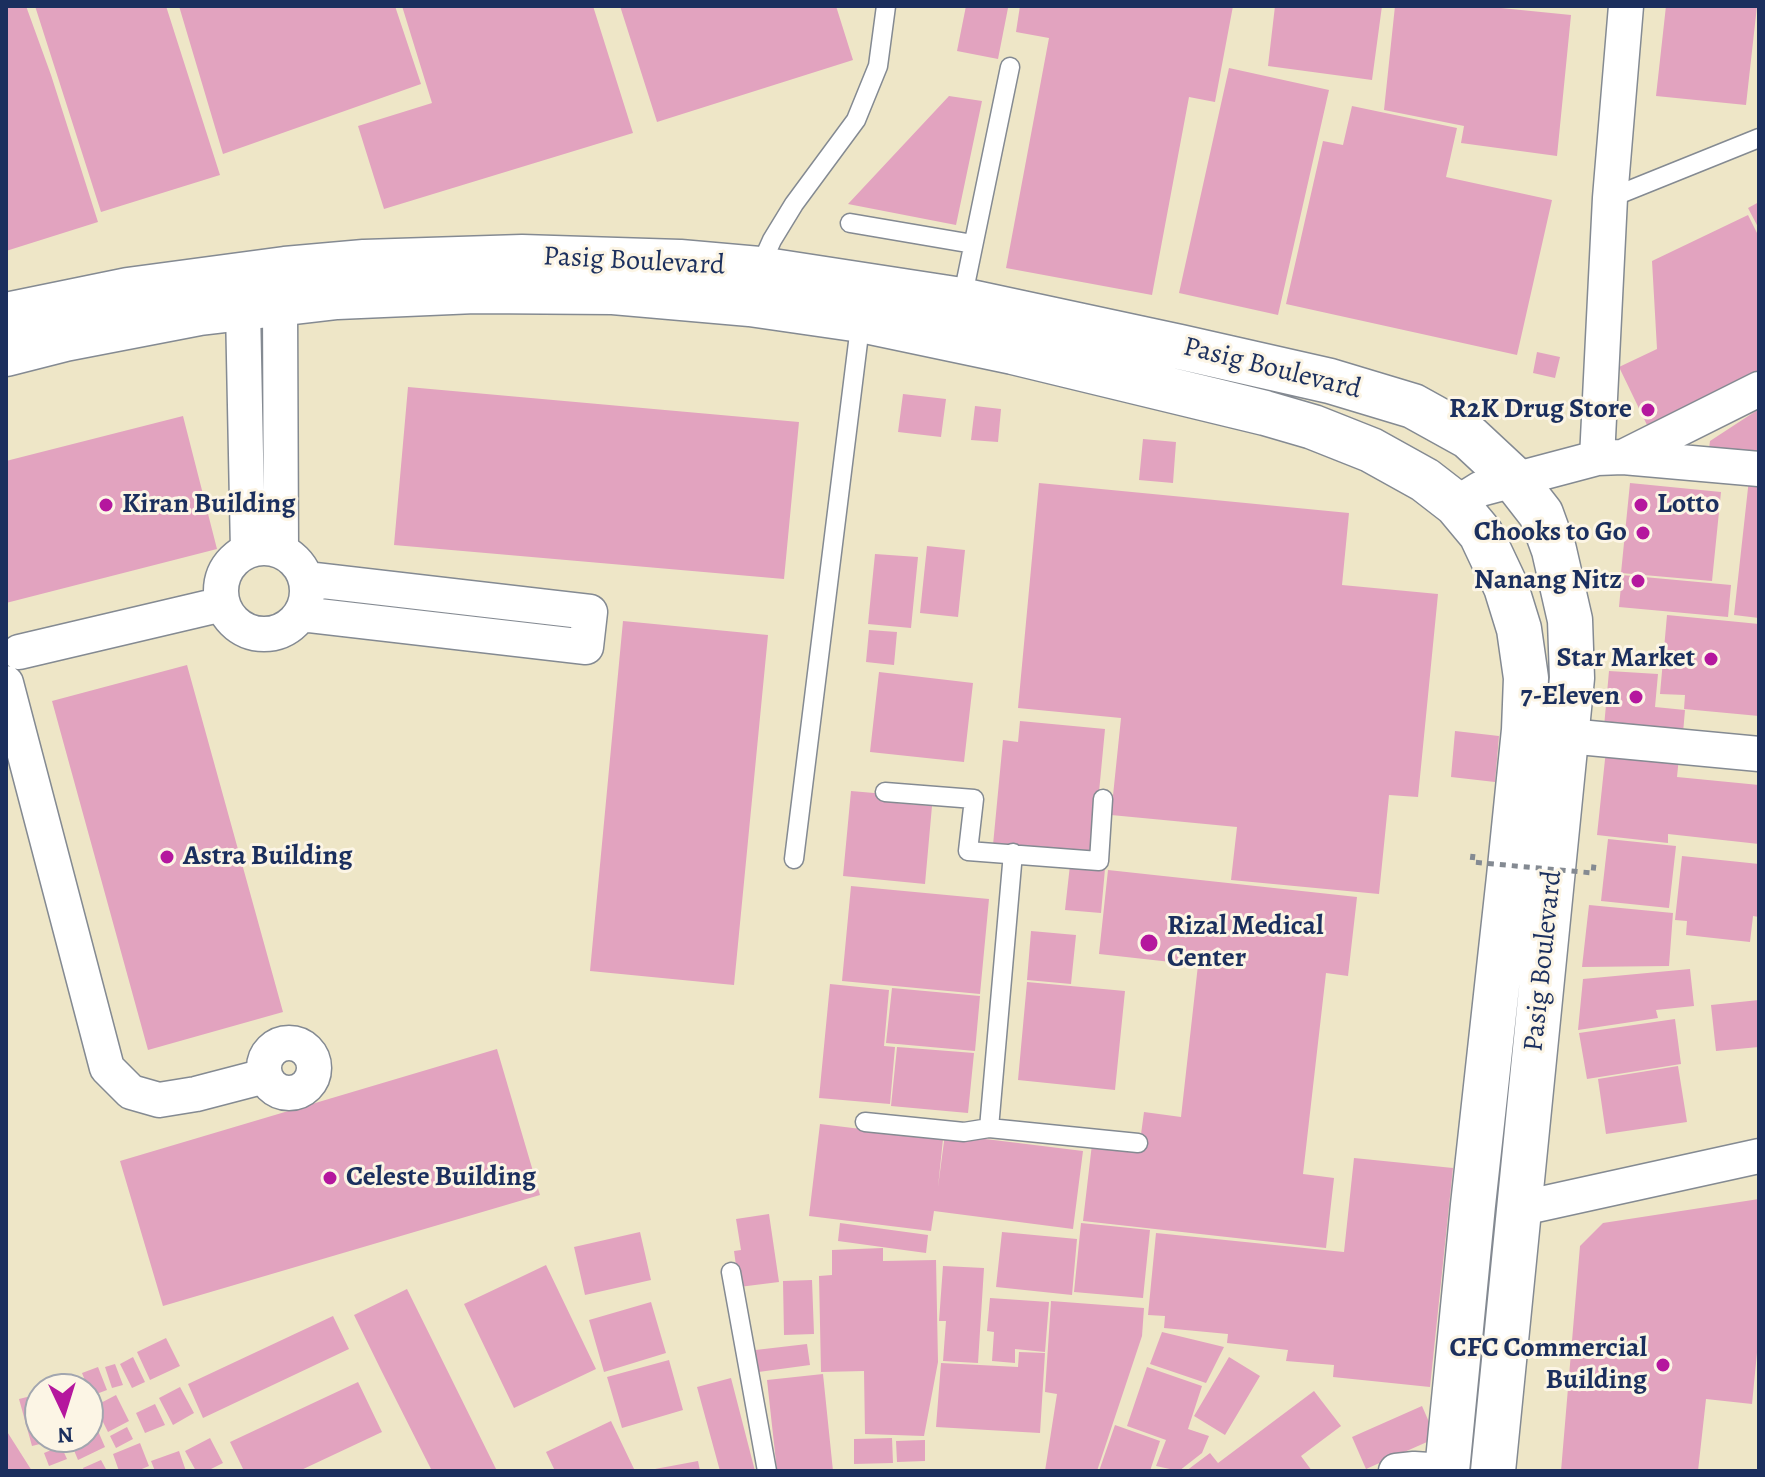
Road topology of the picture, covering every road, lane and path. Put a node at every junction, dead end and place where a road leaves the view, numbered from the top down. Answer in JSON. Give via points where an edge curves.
{"nodes":[{"id":1,"x":886,"y":6,"type":"edge"},
{"id":2,"x":1626,"y":6,"type":"edge"},
{"id":3,"x":1010,"y":67,"type":"dead end"},
{"id":4,"x":1759,"y":138,"type":"edge"},
{"id":5,"x":1610,"y":198,"type":"junction"},
{"id":6,"x":850,"y":223,"type":"dead end"},
{"id":7,"x":973,"y":244,"type":"junction"},
{"id":8,"x":755,"y":287,"type":"junction"},
{"id":9,"x":961,"y":300,"type":"junction"},
{"id":10,"x":863,"y":302,"type":"junction"},
{"id":11,"x":262,"y":306,"type":"junction"},
{"id":12,"x":6,"y":315,"type":"edge"},
{"id":13,"x":6,"y":354,"type":"edge"},
{"id":14,"x":1759,"y":389,"type":"edge"},
{"id":15,"x":1610,"y":457,"type":"junction"},
{"id":16,"x":1759,"y":469,"type":"edge"},
{"id":17,"x":1513,"y":478,"type":"junction"},
{"id":18,"x":1456,"y":504,"type":"junction"},
{"id":19,"x":265,"y":551,"type":"junction"},
{"id":20,"x":306,"y":579,"type":"junction"},
{"id":21,"x":223,"y":604,"type":"junction"},
{"id":22,"x":301,"y":614,"type":"junction"},
{"id":23,"x":9,"y":665,"type":"edge"},
{"id":24,"x":1568,"y":736,"type":"junction"},
{"id":25,"x":1759,"y":754,"type":"edge"},
{"id":26,"x":885,"y":792,"type":"dead end"},
{"id":27,"x":1103,"y":799,"type":"dead end"},
{"id":28,"x":1013,"y":853,"type":"junction"},
{"id":29,"x":1473,"y":854,"type":"dead end"},
{"id":30,"x":794,"y":859,"type":"dead end"},
{"id":31,"x":1594,"y":864,"type":"dead end"},
{"id":32,"x":265,"y":1076,"type":"dead end"},
{"id":33,"x":865,"y":1122,"type":"dead end"},
{"id":34,"x":989,"y":1128,"type":"junction"},
{"id":35,"x":1138,"y":1143,"type":"dead end"},
{"id":36,"x":1759,"y":1156,"type":"edge"},
{"id":37,"x":1518,"y":1209,"type":"junction"},
{"id":38,"x":731,"y":1272,"type":"dead end"},
{"id":39,"x":767,"y":1471,"type":"edge"},
{"id":40,"x":1396,"y":1471,"type":"edge"},
{"id":41,"x":1446,"y":1471,"type":"edge"},
{"id":42,"x":1493,"y":1471,"type":"edge"}],
"edges":[{"from":1,"to":8,"type":"lane","via":[[878,66],[856,120],[772,240]]},
{"from":2,"to":5,"type":"street"},
{"from":3,"to":7,"type":"lane"},
{"from":4,"to":5,"type":"lane"},
{"from":5,"to":15,"type":"street"},
{"from":6,"to":7,"type":"lane"},
{"from":7,"to":9,"type":"lane"},
{"from":8,"to":10,"type":"main road","name":"Pasig Boulevard"},
{"from":8,"to":11,"type":"main road","name":"Pasig Boulevard","via":[[475,291]]},
{"from":8,"to":12,"type":"main road","name":"Pasig Boulevard","via":[[601,258],[364,262],[128,290]]},
{"from":9,"to":10,"type":"main road","name":"Pasig Boulevard"},
{"from":9,"to":17,"type":"main road","name":"Pasig Boulevard","via":[[1330,381],[1413,406],[1469,437]]},
{"from":10,"to":18,"type":"main road","name":"Pasig Boulevard","via":[[1313,427],[1371,450]]},
{"from":10,"to":30,"type":"lane"},
{"from":11,"to":13,"type":"main road","name":"Pasig Boulevard","via":[[200,313]]},
{"from":11,"to":19,"type":"street"},
{"from":14,"to":15,"type":"street"},
{"from":15,"to":16,"type":"street"},
{"from":15,"to":17,"type":"street"},
{"from":17,"to":18,"type":"street"},
{"from":17,"to":24,"type":"main road","name":"Pasig Boulevard","via":[[1541,514],[1570,620]]},
{"from":18,"to":41,"type":"main road","name":"Pasig Boulevard","via":[[1481,534],[1506,587],[1526,678]]},
{"from":19,"to":20,"type":"street","via":[[301,567]]},
{"from":19,"to":21,"type":"street","via":[[239,556],[225,572]]},
{"from":20,"to":22,"type":"street"},
{"from":20,"to":22,"type":"street","via":[[590,612],[586,647]]},
{"from":21,"to":22,"type":"street","via":[[236,623],[258,633],[282,630]]},
{"from":21,"to":23,"type":"street"},
{"from":23,"to":32,"type":"street","via":[[107,1068],[131,1092],[159,1100]]},
{"from":24,"to":25,"type":"street"},
{"from":24,"to":37,"type":"main road","name":"Pasig Boulevard"},
{"from":26,"to":28,"type":"lane","via":[[974,799],[968,851]]},
{"from":27,"to":28,"type":"lane","via":[[1099,861]]},
{"from":28,"to":34,"type":"lane"},
{"from":29,"to":31,"type":"path","bridge":true,"via":[[1472,862],[1593,873]]},
{"from":33,"to":34,"type":"lane","via":[[964,1132]]},
{"from":34,"to":35,"type":"lane"},
{"from":36,"to":37,"type":"street"},
{"from":37,"to":42,"type":"main road","name":"Pasig Boulevard"},
{"from":38,"to":39,"type":"lane"},
{"from":40,"to":41,"type":"street"}]}
